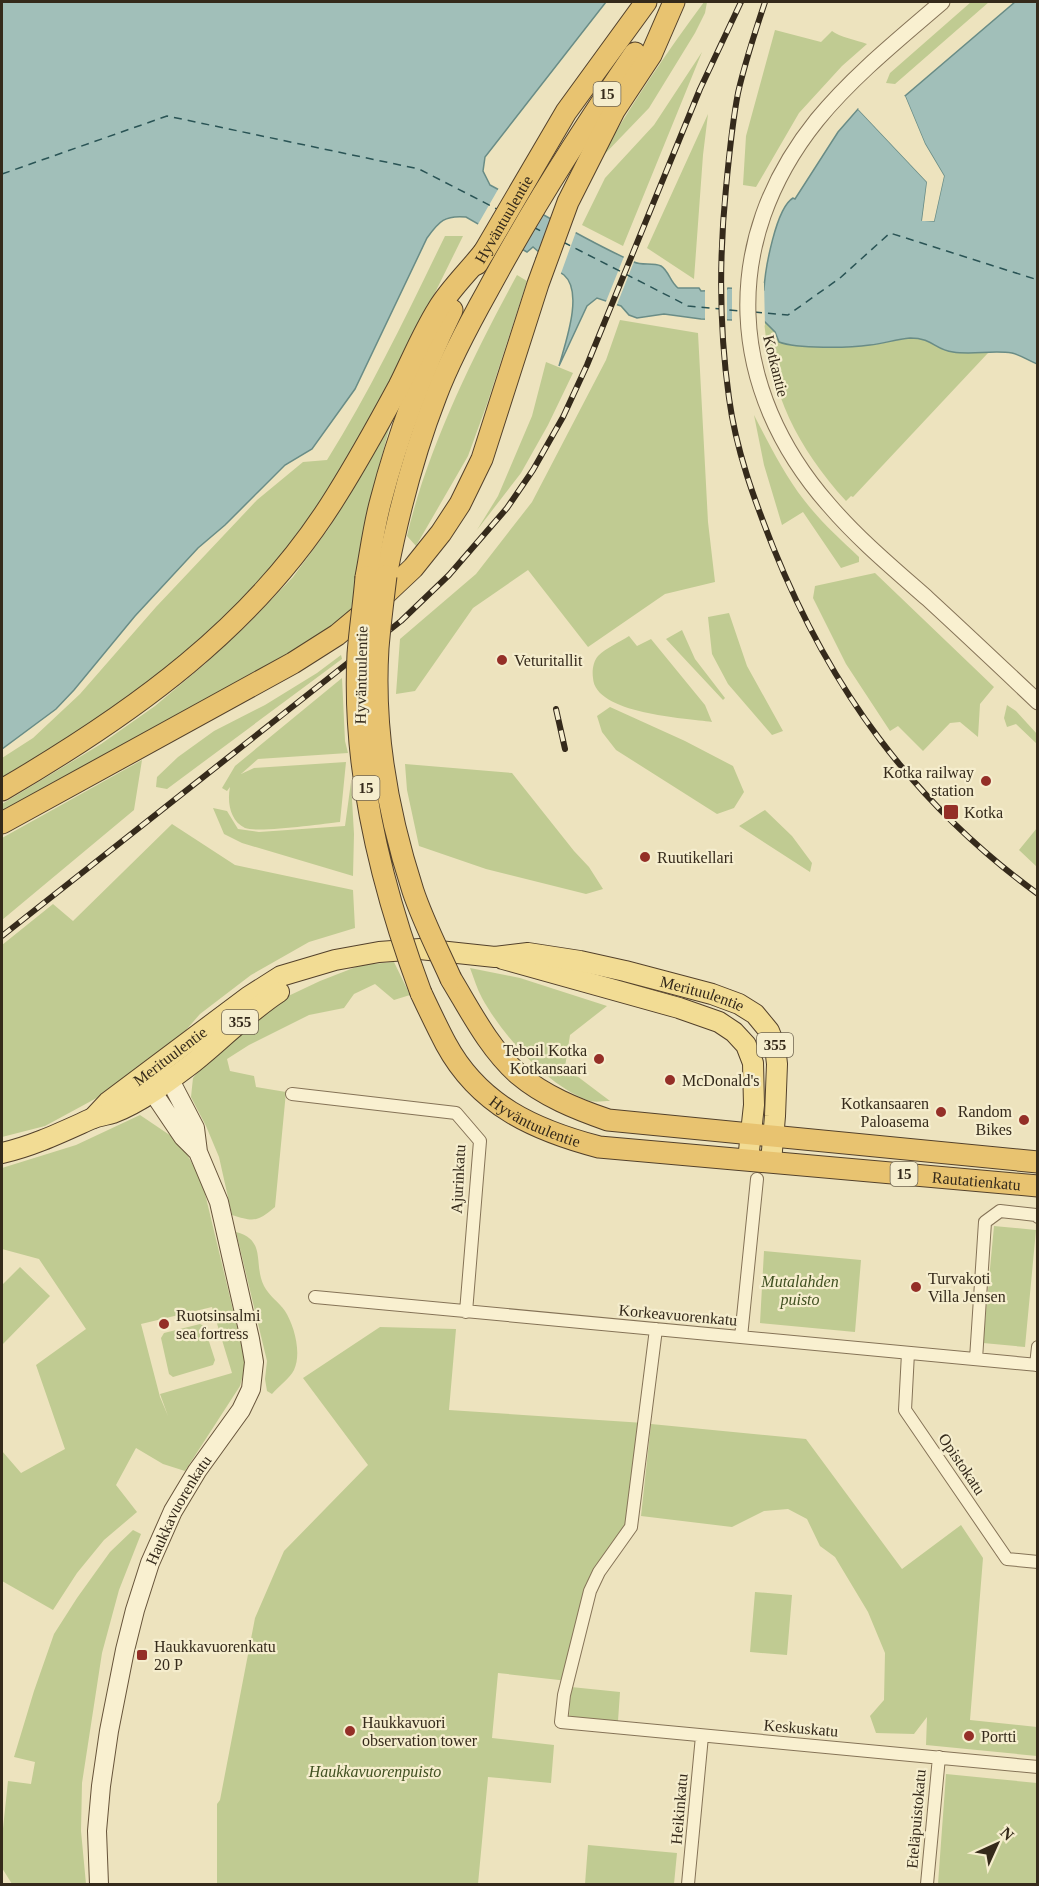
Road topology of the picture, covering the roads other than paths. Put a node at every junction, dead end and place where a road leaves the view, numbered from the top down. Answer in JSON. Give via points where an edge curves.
{"nodes":[{"id":1,"x":646,"y":2,"type":"edge"},
{"id":2,"x":673,"y":2,"type":"edge"},
{"id":3,"x":942,"y":2,"type":"edge"},
{"id":4,"x":484,"y":252,"type":"junction"},
{"id":5,"x":376,"y":576,"type":"junction"},
{"id":6,"x":1038,"y":702,"type":"edge"},
{"id":7,"x":2,"y":790,"type":"edge"},
{"id":8,"x":2,"y":823,"type":"edge"},
{"id":9,"x":495,"y":957,"type":"junction"},
{"id":10,"x":313,"y":967,"type":"junction"},
{"id":11,"x":151,"y":1071,"type":"junction"},
{"id":12,"x":170,"y":1080,"type":"junction"},
{"id":13,"x":153,"y":1091,"type":"junction"},
{"id":14,"x":292,"y":1094,"type":"dead end"},
{"id":15,"x":93,"y":1118,"type":"junction"},
{"id":16,"x":751,"y":1135,"type":"junction"},
{"id":17,"x":773,"y":1137,"type":"junction"},
{"id":18,"x":198,"y":1152,"type":"junction"},
{"id":19,"x":2,"y":1153,"type":"edge"},
{"id":20,"x":748,"y":1160,"type":"junction"},
{"id":21,"x":1038,"y":1161,"type":"edge"},
{"id":22,"x":771,"y":1162,"type":"junction"},
{"id":23,"x":757,"y":1179,"type":"dead end"},
{"id":24,"x":1038,"y":1186,"type":"edge"},
{"id":25,"x":1038,"y":1217,"type":"edge"},
{"id":26,"x":315,"y":1297,"type":"dead end"},
{"id":27,"x":466,"y":1311,"type":"junction"},
{"id":28,"x":656,"y":1329,"type":"junction"},
{"id":29,"x":741,"y":1337,"type":"junction"},
{"id":30,"x":1038,"y":1347,"type":"edge"},
{"id":31,"x":908,"y":1353,"type":"junction"},
{"id":32,"x":976,"y":1359,"type":"junction"},
{"id":33,"x":1037,"y":1365,"type":"edge"},
{"id":34,"x":1038,"y":1562,"type":"edge"},
{"id":35,"x":702,"y":1736,"type":"junction"},
{"id":36,"x":939,"y":1757,"type":"junction"},
{"id":37,"x":1038,"y":1767,"type":"edge"},
{"id":38,"x":99,"y":1884,"type":"edge"},
{"id":39,"x":688,"y":1884,"type":"edge"},
{"id":40,"x":927,"y":1884,"type":"edge"}],
"edges":[{"from":1,"to":4,"type":"highway","name":"Hyväntuulentie","number":"15","via":[[566,112]]},
{"from":2,"to":5,"type":"highway","name":"Hyväntuulentie","number":"15","via":[[545,188],[466,330],[417,447]]},
{"from":2,"to":8,"type":"highway","via":[[651,55],[614,111],[568,202],[482,459],[441,533],[413,567],[345,628],[310,652]]},
{"from":3,"to":6,"type":"street","name":"Kotkantie","via":[[841,93],[784,168],[755,238],[748,282],[749,337],[767,406],[809,481],[874,551]]},
{"from":4,"to":5,"type":"highway","name":"Hyväntuulentie","number":"15","via":[[451,312],[398,443],[380,502]]},
{"from":4,"to":7,"type":"highway","via":[[439,307],[335,497],[245,612],[159,688],[117,719]]},
{"from":5,"to":16,"type":"highway","name":"Hyväntuulentie","number":"15","bridge":true,"via":[[380,739],[400,844],[429,932],[478,1024],[518,1074],[572,1107],[608,1120]]},
{"from":5,"to":20,"type":"highway","name":"Hyväntuulentie","number":"15","bridge":true,"via":[[358,655],[360,744],[377,850],[401,939],[446,1045],[489,1097],[549,1132],[599,1147]]},
{"from":9,"to":10,"type":"main road","name":"Merituulentie","number":"355","via":[[420,950],[360,954]]},
{"from":9,"to":16,"type":"main road","name":"Merituulentie","number":"355","via":[[679,1008],[719,1022],[734,1032],[746,1045],[753,1063]]},
{"from":9,"to":17,"type":"main road","name":"Merituulentie","number":"355","via":[[528,953],[580,961],[711,994],[755,1014],[775,1046]]},
{"from":10,"to":11,"type":"main road","name":"Merituulentie","number":"355","via":[[265,985]]},
{"from":10,"to":12,"type":"main road","name":"Merituulentie","number":"355"},
{"from":11,"to":12,"type":"main road"},
{"from":11,"to":13,"type":"main road","name":"Haukkavuorenkatu"},
{"from":11,"to":15,"type":"main road","name":"Merituulentie","number":"355"},
{"from":12,"to":13,"type":"main road","name":"Merituulentie","number":"355"},
{"from":12,"to":18,"type":"main road","name":"Haukkavuorenkatu","via":[[195,1128]]},
{"from":13,"to":15,"type":"main road","name":"Merituulentie","number":"355","via":[[114,1112]]},
{"from":13,"to":18,"type":"main road","name":"Haukkavuorenkatu","via":[[183,1137]]},
{"from":14,"to":27,"type":"street","name":"Ajurinkatu","via":[[456,1113],[480,1141]]},
{"from":15,"to":19,"type":"main road","name":"Merituulentie","number":"355","via":[[30,1146]]},
{"from":16,"to":17,"type":"highway","name":"Hyväntuulentie","number":"15"},
{"from":16,"to":20,"type":"main road","name":"Merituulentie","number":"355"},
{"from":17,"to":21,"type":"highway","name":"Rautatienkatu","number":"15"},
{"from":17,"to":22,"type":"main road","name":"Merituulentie","number":"355"},
{"from":18,"to":38,"type":"main road","name":"Haukkavuorenkatu","via":[[219,1202],[250,1339],[254,1362],[251,1389],[173,1511],[135,1610],[124,1650],[101,1786],[97,1831]]},
{"from":20,"to":22,"type":"highway","name":"Hyväntuulentie","number":"15"},
{"from":22,"to":24,"type":"highway","name":"Rautatienkatu","number":"15"},
{"from":23,"to":29,"type":"street"},
{"from":25,"to":32,"type":"street","via":[[1000,1211],[985,1222]]},
{"from":26,"to":27,"type":"street","name":"Korkeavuorenkatu"},
{"from":27,"to":28,"type":"street","name":"Korkeavuorenkatu"},
{"from":28,"to":29,"type":"street","name":"Korkeavuorenkatu"},
{"from":28,"to":35,"type":"street","name":"Keskuskatu","via":[[631,1527],[590,1591],[561,1722]]},
{"from":29,"to":31,"type":"street","name":"Korkeavuorenkatu"},
{"from":30,"to":33,"type":"street"},
{"from":31,"to":32,"type":"street","name":"Korkeavuorenkatu"},
{"from":31,"to":34,"type":"street","name":"Opistokatu","via":[[905,1410],[1007,1559]]},
{"from":32,"to":33,"type":"street","name":"Korkeavuorenkatu"},
{"from":35,"to":36,"type":"street","name":"Keskuskatu"},
{"from":35,"to":39,"type":"street","name":"Heikinkatu"},
{"from":36,"to":37,"type":"street","name":"Keskuskatu"},
{"from":36,"to":40,"type":"street","name":"Eteläpuistokatu"}]}
